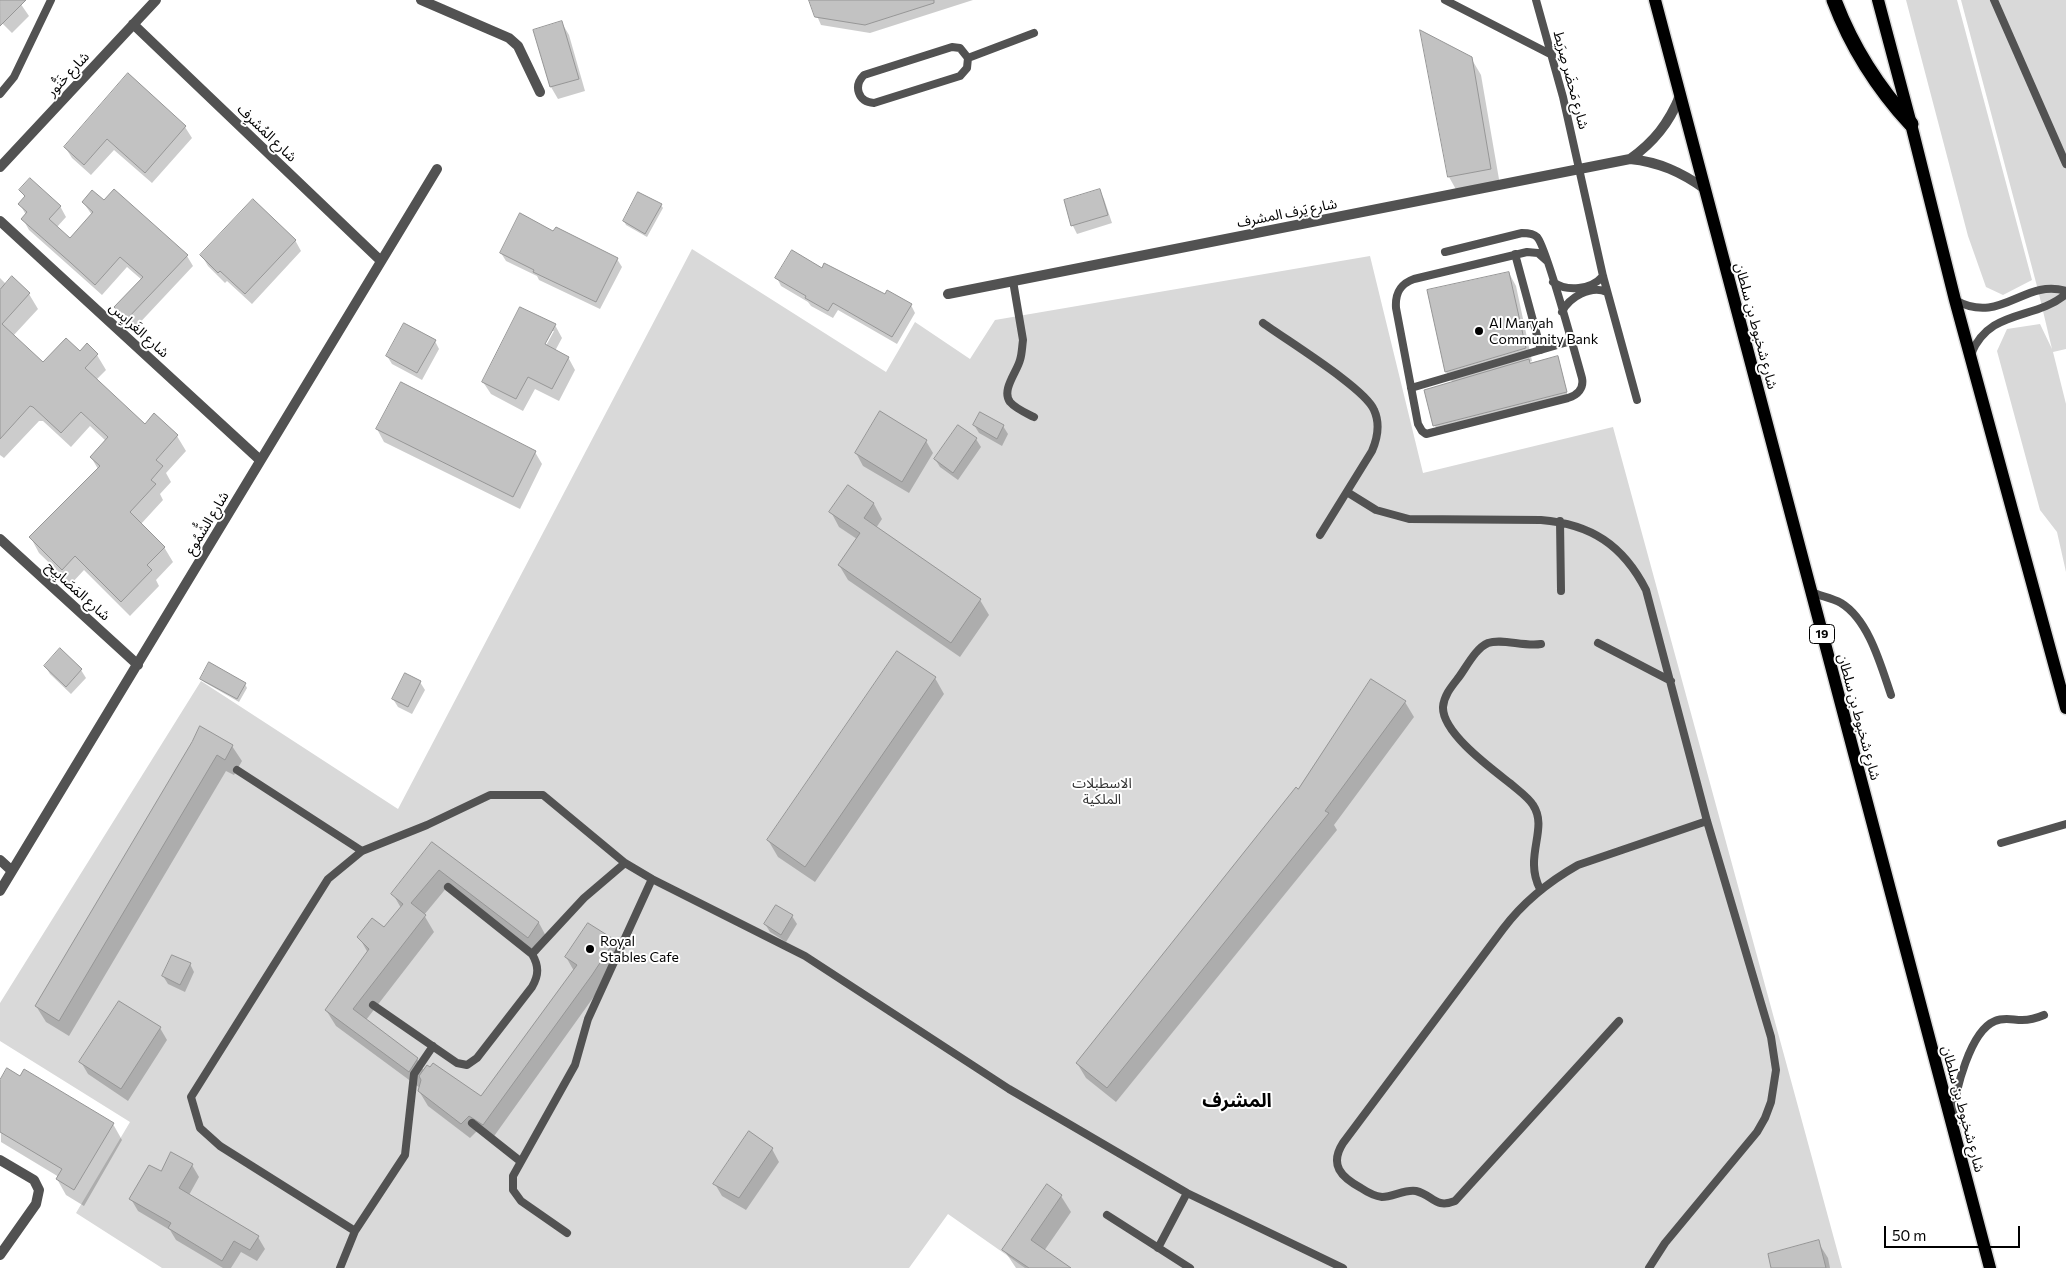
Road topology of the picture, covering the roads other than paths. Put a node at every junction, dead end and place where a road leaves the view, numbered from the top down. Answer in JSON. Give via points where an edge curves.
{"nodes":[{"id":1,"x":51,"y":0,"type":"edge"},
{"id":2,"x":156,"y":0,"type":"edge"},
{"id":3,"x":421,"y":0,"type":"edge"},
{"id":4,"x":1445,"y":0,"type":"edge"},
{"id":5,"x":1536,"y":0,"type":"edge"},
{"id":6,"x":1655,"y":0,"type":"edge"},
{"id":7,"x":1834,"y":0,"type":"edge"},
{"id":8,"x":1878,"y":0,"type":"edge"},
{"id":9,"x":1994,"y":0,"type":"edge"},
{"id":10,"x":133,"y":24,"type":"junction"},
{"id":11,"x":1034,"y":33,"type":"dead end"},
{"id":12,"x":1552,"y":56,"type":"junction"},
{"id":13,"x":968,"y":58,"type":"junction"},
{"id":14,"x":540,"y":92,"type":"dead end"},
{"id":15,"x":0,"y":94,"type":"edge"},
{"id":16,"x":1680,"y":96,"type":"junction"},
{"id":17,"x":1911,"y":124,"type":"junction"},
{"id":18,"x":1630,"y":159,"type":"junction"},
{"id":19,"x":2066,"y":164,"type":"edge"},
{"id":20,"x":0,"y":167,"type":"edge"},
{"id":21,"x":1580,"y":168,"type":"junction"},
{"id":22,"x":437,"y":169,"type":"dead end"},
{"id":23,"x":1705,"y":189,"type":"junction"},
{"id":24,"x":0,"y":221,"type":"edge"},
{"id":25,"x":1445,"y":252,"type":"dead end"},
{"id":26,"x":1515,"y":254,"type":"junction"},
{"id":27,"x":381,"y":261,"type":"junction"},
{"id":28,"x":1547,"y":262,"type":"junction"},
{"id":29,"x":1603,"y":276,"type":"junction"},
{"id":30,"x":1013,"y":281,"type":"junction"},
{"id":31,"x":1553,"y":282,"type":"junction"},
{"id":32,"x":1607,"y":292,"type":"junction"},
{"id":33,"x":2066,"y":293,"type":"edge"},
{"id":34,"x":948,"y":294,"type":"dead end"},
{"id":35,"x":1955,"y":300,"type":"junction"},
{"id":36,"x":1562,"y":312,"type":"junction"},
{"id":37,"x":1263,"y":323,"type":"dead end"},
{"id":38,"x":1571,"y":341,"type":"junction"},
{"id":39,"x":1541,"y":350,"type":"junction"},
{"id":40,"x":1971,"y":354,"type":"junction"},
{"id":41,"x":1411,"y":388,"type":"junction"},
{"id":42,"x":1637,"y":400,"type":"dead end"},
{"id":43,"x":1034,"y":417,"type":"dead end"},
{"id":44,"x":260,"y":460,"type":"junction"},
{"id":45,"x":1347,"y":492,"type":"junction"},
{"id":46,"x":1560,"y":521,"type":"junction"},
{"id":47,"x":1320,"y":535,"type":"dead end"},
{"id":48,"x":0,"y":538,"type":"edge"},
{"id":49,"x":1561,"y":592,"type":"dead end"},
{"id":50,"x":1811,"y":592,"type":"junction"},
{"id":51,"x":1598,"y":643,"type":"dead end"},
{"id":52,"x":1541,"y":644,"type":"dead end"},
{"id":53,"x":138,"y":665,"type":"junction"},
{"id":54,"x":1670,"y":681,"type":"junction"},
{"id":55,"x":1891,"y":695,"type":"dead end"},
{"id":56,"x":2066,"y":708,"type":"edge"},
{"id":57,"x":237,"y":770,"type":"dead end"},
{"id":58,"x":1707,"y":821,"type":"junction"},
{"id":59,"x":2066,"y":824,"type":"edge"},
{"id":60,"x":2001,"y":843,"type":"dead end"},
{"id":61,"x":362,"y":851,"type":"junction"},
{"id":62,"x":0,"y":860,"type":"edge"},
{"id":63,"x":625,"y":863,"type":"junction"},
{"id":64,"x":12,"y":871,"type":"junction"},
{"id":65,"x":652,"y":880,"type":"junction"},
{"id":66,"x":448,"y":887,"type":"dead end"},
{"id":67,"x":1540,"y":889,"type":"junction"},
{"id":68,"x":0,"y":891,"type":"edge"},
{"id":69,"x":532,"y":954,"type":"junction"},
{"id":70,"x":373,"y":1005,"type":"dead end"},
{"id":71,"x":2044,"y":1015,"type":"dead end"},
{"id":72,"x":1619,"y":1021,"type":"dead end"},
{"id":73,"x":433,"y":1046,"type":"junction"},
{"id":74,"x":472,"y":1123,"type":"dead end"},
{"id":75,"x":1952,"y":1129,"type":"junction"},
{"id":76,"x":0,"y":1160,"type":"edge"},
{"id":77,"x":520,"y":1161,"type":"junction"},
{"id":78,"x":1187,"y":1193,"type":"junction"},
{"id":79,"x":1107,"y":1215,"type":"dead end"},
{"id":80,"x":355,"y":1231,"type":"junction"},
{"id":81,"x":567,"y":1233,"type":"dead end"},
{"id":82,"x":1158,"y":1248,"type":"junction"},
{"id":83,"x":0,"y":1255,"type":"edge"},
{"id":84,"x":340,"y":1268,"type":"edge"},
{"id":85,"x":1190,"y":1268,"type":"edge"},
{"id":86,"x":1343,"y":1268,"type":"edge"},
{"id":87,"x":1650,"y":1268,"type":"edge"},
{"id":88,"x":1990,"y":1268,"type":"edge"}],
"edges":[{"from":1,"to":15,"type":"lane","via":[[14,77]]},
{"from":2,"to":10,"type":"street","name":"شارع خَنُّور"},
{"from":3,"to":14,"type":"street","via":[[509,38],[518,46]]},
{"from":4,"to":12,"type":"lane"},
{"from":5,"to":12,"type":"lane","name":"شارع مَحضَر صِرَيط"},
{"from":6,"to":16,"type":"main road","name":"شارع شخبوط بن سلطان","number":"19"},
{"from":7,"to":17,"type":"highway","via":[[1865,66]]},
{"from":8,"to":17,"type":"main road"},
{"from":9,"to":19,"type":"lane"},
{"from":10,"to":20,"type":"street","name":"شارع خَنُّور"},
{"from":10,"to":27,"type":"street","name":"شارع المُشرِف"},
{"from":11,"to":13,"type":"lane"},
{"from":12,"to":21,"type":"lane","name":"شارع مَحضَر صِرَيط"},
{"from":13,"to":13,"type":"lane","via":[[956,47],[939,50],[864,75],[858,83],[859,93],[865,101],[874,103],[955,78],[967,68]]},
{"from":16,"to":18,"type":"street","name":"شارع يَرف المشرف","via":[[1674,111],[1655,138]]},
{"from":16,"to":23,"type":"main road","name":"شارع شخبوط بن سلطان","number":"19"},
{"from":17,"to":35,"type":"main road"},
{"from":18,"to":21,"type":"street","name":"شارع يَرف المشرف"},
{"from":18,"to":23,"type":"street","name":"شارع يَرف المشرف","via":[[1670,168]]},
{"from":21,"to":29,"type":"lane","name":"شارع مَحضَر صِرَيط"},
{"from":21,"to":30,"type":"street","name":"شارع يَرف المشرف"},
{"from":22,"to":27,"type":"street","name":"شارع الشُّمُوع"},
{"from":23,"to":50,"type":"main road","name":"شارع شخبوط بن سلطان","number":"19"},
{"from":24,"to":44,"type":"street","name":"شارع الغَرايِس"},
{"from":25,"to":28,"type":"lane","via":[[1529,233],[1538,237]]},
{"from":26,"to":28,"type":"lane","via":[[1538,253]]},
{"from":26,"to":39,"type":"lane"},
{"from":26,"to":41,"type":"lane","via":[[1414,279],[1403,285],[1396,302]]},
{"from":27,"to":44,"type":"street","name":"شارع الشُّمُوع"},
{"from":28,"to":31,"type":"lane"},
{"from":29,"to":31,"type":"lane","via":[[1590,285],[1571,289]]},
{"from":29,"to":32,"type":"lane","name":"شارع مَحضَر صِرَيط"},
{"from":30,"to":34,"type":"street","name":"شارع يَرف المشرف"},
{"from":30,"to":43,"type":"lane","via":[[1022,350],[1007,395],[1011,403]]},
{"from":31,"to":36,"type":"lane"},
{"from":32,"to":36,"type":"lane","via":[[1592,291],[1574,297]]},
{"from":32,"to":42,"type":"lane","name":"شارع مَحضَر صِرَيط"},
{"from":33,"to":35,"type":"lane","via":[[2054,288],[2038,290],[1989,308],[1971,307]]},
{"from":33,"to":40,"type":"lane","via":[[2043,308],[1994,324],[1980,337]]},
{"from":35,"to":40,"type":"main road"},
{"from":36,"to":38,"type":"lane"},
{"from":37,"to":45,"type":"lane","via":[[1362,394],[1374,410],[1378,430],[1376,441]]},
{"from":38,"to":39,"type":"lane"},
{"from":38,"to":41,"type":"lane","via":[[1583,383],[1579,392],[1568,398],[1426,434],[1418,424]]},
{"from":39,"to":41,"type":"lane"},
{"from":40,"to":56,"type":"main road"},
{"from":44,"to":53,"type":"street","name":"شارع الشُّمُوع"},
{"from":45,"to":46,"type":"lane","via":[[1376,510],[1409,519]]},
{"from":45,"to":47,"type":"lane"},
{"from":46,"to":49,"type":"lane"},
{"from":46,"to":54,"type":"lane","via":[[1596,534],[1626,558],[1638,574],[1646,590]]},
{"from":48,"to":53,"type":"street","name":"شارع المَصَابِيح"},
{"from":50,"to":55,"type":"lane","via":[[1841,604],[1865,629]]},
{"from":50,"to":75,"type":"main road","name":"شارع شخبوط بن سلطان","number":"19"},
{"from":51,"to":54,"type":"lane"},
{"from":52,"to":67,"type":"lane","via":[[1487,644],[1478,650],[1449,690],[1443,705],[1451,728],[1480,759],[1533,804],[1539,822],[1533,866]]},
{"from":53,"to":64,"type":"street","name":"شارع الشُّمُوع"},
{"from":54,"to":58,"type":"lane"},
{"from":57,"to":61,"type":"lane"},
{"from":58,"to":67,"type":"lane","via":[[1600,856]]},
{"from":58,"to":87,"type":"lane","via":[[1771,1037],[1775,1086],[1772,1102],[1757,1132],[1665,1243]]},
{"from":59,"to":60,"type":"lane"},
{"from":61,"to":63,"type":"lane","via":[[490,795],[543,795]]},
{"from":61,"to":80,"type":"lane","via":[[328,879],[191,1097],[200,1128],[220,1146]]},
{"from":62,"to":64,"type":"street"},
{"from":63,"to":65,"type":"lane"},
{"from":63,"to":69,"type":"lane","via":[[584,898]]},
{"from":64,"to":68,"type":"street","name":"شارع الشُّمُوع"},
{"from":65,"to":77,"type":"lane","via":[[588,1019],[575,1065]]},
{"from":65,"to":78,"type":"lane","via":[[805,956],[1009,1089]]},
{"from":66,"to":69,"type":"lane"},
{"from":67,"to":72,"type":"lane","via":[[1514,914],[1343,1143],[1337,1157],[1340,1173],[1346,1180],[1376,1196],[1414,1191],[1442,1204],[1456,1201]]},
{"from":69,"to":73,"type":"lane","via":[[538,971],[536,980],[473,1062],[462,1065]]},
{"from":70,"to":73,"type":"lane"},
{"from":71,"to":75,"type":"lane","via":[[2022,1020],[2004,1018],[1985,1027],[1970,1053],[1957,1090]]},
{"from":73,"to":80,"type":"lane","via":[[414,1074],[405,1154]]},
{"from":74,"to":77,"type":"lane"},
{"from":75,"to":88,"type":"main road","name":"شارع شخبوط بن سلطان","number":"19"},
{"from":76,"to":83,"type":"street","via":[[34,1180],[39,1190],[36,1204]]},
{"from":77,"to":81,"type":"lane","via":[[513,1176],[513,1190]]},
{"from":78,"to":82,"type":"lane"},
{"from":78,"to":86,"type":"lane"},
{"from":79,"to":82,"type":"lane"},
{"from":80,"to":84,"type":"lane"},
{"from":82,"to":85,"type":"lane"}]}
